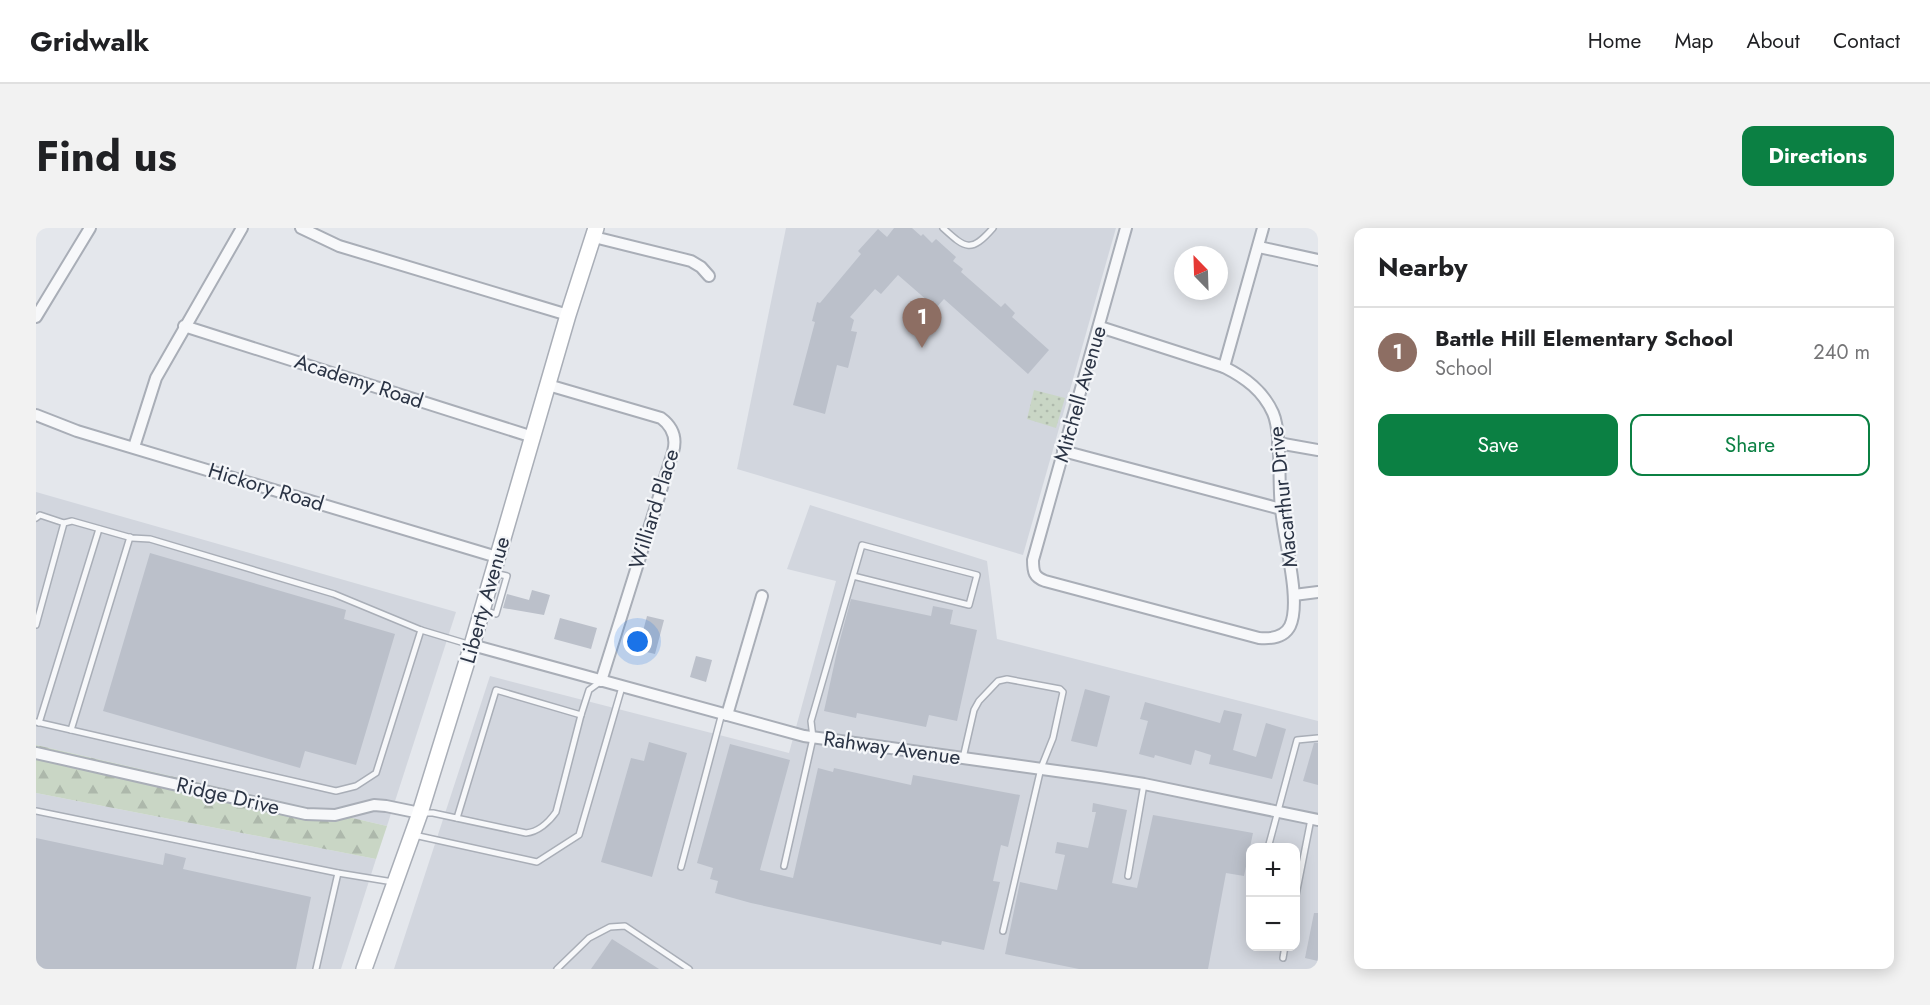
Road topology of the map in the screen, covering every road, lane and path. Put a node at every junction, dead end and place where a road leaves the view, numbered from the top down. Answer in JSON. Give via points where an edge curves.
{"nodes":[{"id":1,"x":90,"y":228,"type":"edge"},
{"id":2,"x":242,"y":228,"type":"edge"},
{"id":3,"x":301,"y":228,"type":"edge"},
{"id":4,"x":943,"y":228,"type":"edge"},
{"id":5,"x":993,"y":228,"type":"edge"},
{"id":6,"x":1126,"y":228,"type":"edge"},
{"id":7,"x":1263,"y":228,"type":"edge"},
{"id":8,"x":595,"y":232,"type":"edge"},
{"id":9,"x":1259,"y":247,"type":"junction"},
{"id":10,"x":1318,"y":260,"type":"edge"},
{"id":11,"x":709,"y":276,"type":"dead end"},
{"id":12,"x":568,"y":315,"type":"junction"},
{"id":13,"x":36,"y":318,"type":"edge"},
{"id":14,"x":184,"y":326,"type":"junction"},
{"id":15,"x":1100,"y":327,"type":"junction"},
{"id":16,"x":1224,"y":367,"type":"junction"},
{"id":17,"x":548,"y":385,"type":"junction"},
{"id":18,"x":36,"y":415,"type":"edge"},
{"id":19,"x":534,"y":436,"type":"junction"},
{"id":20,"x":1278,"y":443,"type":"junction"},
{"id":21,"x":134,"y":447,"type":"junction"},
{"id":22,"x":1318,"y":450,"type":"edge"},
{"id":23,"x":1063,"y":451,"type":"junction"},
{"id":24,"x":1281,"y":509,"type":"junction"},
{"id":25,"x":38,"y":516,"type":"edge"},
{"id":26,"x":64,"y":523,"type":"junction"},
{"id":27,"x":99,"y":530,"type":"junction"},
{"id":28,"x":130,"y":537,"type":"junction"},
{"id":29,"x":495,"y":565,"type":"junction"},
{"id":30,"x":853,"y":576,"type":"junction"},
{"id":31,"x":1318,"y":592,"type":"edge"},
{"id":32,"x":1294,"y":595,"type":"junction"},
{"id":33,"x":762,"y":596,"type":"dead end"},
{"id":34,"x":36,"y":625,"type":"edge"},
{"id":35,"x":421,"y":630,"type":"junction"},
{"id":36,"x":1284,"y":634,"type":"joint"},
{"id":37,"x":472,"y":645,"type":"junction"},
{"id":38,"x":601,"y":681,"type":"junction"},
{"id":39,"x":622,"y":687,"type":"junction"},
{"id":40,"x":724,"y":714,"type":"junction"},
{"id":41,"x":581,"y":715,"type":"junction"},
{"id":42,"x":38,"y":722,"type":"edge"},
{"id":43,"x":71,"y":730,"type":"junction"},
{"id":44,"x":813,"y":738,"type":"junction"},
{"id":45,"x":1318,"y":738,"type":"edge"},
{"id":46,"x":36,"y":753,"type":"edge"},
{"id":47,"x":963,"y":758,"type":"junction"},
{"id":48,"x":1041,"y":768,"type":"junction"},
{"id":49,"x":1144,"y":784,"type":"junction"},
{"id":50,"x":36,"y":811,"type":"edge"},
{"id":51,"x":1276,"y":812,"type":"junction"},
{"id":52,"x":420,"y":813,"type":"junction"},
{"id":53,"x":457,"y":818,"type":"junction"},
{"id":54,"x":1315,"y":820,"type":"edge"},
{"id":55,"x":412,"y":834,"type":"junction"},
{"id":56,"x":1269,"y":843,"type":"edge"},
{"id":57,"x":784,"y":866,"type":"dead end"},
{"id":58,"x":681,"y":867,"type":"dead end"},
{"id":59,"x":338,"y":873,"type":"junction"},
{"id":60,"x":1128,"y":876,"type":"dead end"},
{"id":61,"x":1300,"y":879,"type":"edge"},
{"id":62,"x":395,"y":882,"type":"junction"},
{"id":63,"x":1004,"y":931,"type":"dead end"},
{"id":64,"x":1284,"y":951,"type":"edge"},
{"id":65,"x":1283,"y":958,"type":"dead end"},
{"id":66,"x":316,"y":969,"type":"edge"},
{"id":67,"x":364,"y":969,"type":"edge"},
{"id":68,"x":558,"y":969,"type":"edge"},
{"id":69,"x":689,"y":969,"type":"edge"}],
"edges":[{"from":1,"to":13,"type":"street"},
{"from":2,"to":14,"type":"street"},
{"from":3,"to":12,"type":"street","via":[[339,246]]},
{"from":4,"to":5,"type":"lane","via":[[967,246],[977,244]]},
{"from":6,"to":15,"type":"street","name":"Mitchell Avenue"},
{"from":7,"to":9,"type":"street"},
{"from":8,"to":11,"type":"street","via":[[691,261]]},
{"from":8,"to":12,"type":"street","name":"Liberty Avenue"},
{"from":9,"to":10,"type":"street"},
{"from":9,"to":16,"type":"street"},
{"from":12,"to":17,"type":"street","name":"Liberty Avenue"},
{"from":14,"to":19,"type":"street","name":"Academy Road"},
{"from":14,"to":21,"type":"street","via":[[156,378]]},
{"from":15,"to":16,"type":"street","name":"Macarthur Drive"},
{"from":15,"to":23,"type":"street","name":"Mitchell Avenue"},
{"from":16,"to":20,"type":"street","name":"Macarthur Drive","via":[[1248,380],[1261,393],[1275,416]]},
{"from":17,"to":19,"type":"street","name":"Liberty Avenue"},
{"from":17,"to":38,"type":"street","name":"Williard Place","via":[[661,418],[674,435],[673,452]]},
{"from":18,"to":21,"type":"street","name":"Hickory Road"},
{"from":19,"to":29,"type":"street","name":"Liberty Avenue"},
{"from":20,"to":22,"type":"street"},
{"from":20,"to":24,"type":"street","name":"Macarthur Drive"},
{"from":21,"to":29,"type":"street","name":"Hickory Road"},
{"from":23,"to":24,"type":"street"},
{"from":23,"to":36,"type":"street","name":"Mitchell Avenue","via":[[1033,560],[1037,578],[1259,638]]},
{"from":24,"to":32,"type":"street","name":"Macarthur Drive"},
{"from":25,"to":26,"type":"lane"},
{"from":26,"to":27,"type":"lane","via":[[72,521]]},
{"from":26,"to":34,"type":"lane"},
{"from":27,"to":28,"type":"lane"},
{"from":27,"to":42,"type":"lane"},
{"from":28,"to":35,"type":"lane","via":[[150,539],[334,594]]},
{"from":28,"to":43,"type":"lane"},
{"from":29,"to":37,"type":"street","name":"Liberty Avenue"},
{"from":30,"to":30,"type":"lane","via":[[862,545],[977,575],[969,605]]},
{"from":30,"to":44,"type":"lane","via":[[811,721]]},
{"from":31,"to":32,"type":"street"},
{"from":32,"to":36,"type":"street","name":"Macarthur Drive","via":[[1291,625]]},
{"from":33,"to":40,"type":"street"},
{"from":35,"to":37,"type":"lane"},
{"from":35,"to":43,"type":"lane","via":[[376,773],[356,786],[336,791]]},
{"from":37,"to":38,"type":"street","name":"Rahway Avenue"},
{"from":37,"to":52,"type":"street","name":"Liberty Avenue"},
{"from":38,"to":39,"type":"street","name":"Rahway Avenue"},
{"from":38,"to":41,"type":"lane","via":[[589,690]]},
{"from":39,"to":40,"type":"street","name":"Rahway Avenue"},
{"from":39,"to":55,"type":"lane","via":[[579,835],[537,862]]},
{"from":40,"to":44,"type":"street","name":"Rahway Avenue"},
{"from":40,"to":58,"type":"lane"},
{"from":41,"to":53,"type":"lane","via":[[551,819],[534,832],[526,833]]},
{"from":41,"to":53,"type":"lane","via":[[496,690]]},
{"from":42,"to":43,"type":"lane"},
{"from":44,"to":47,"type":"street","name":"Rahway Avenue"},
{"from":44,"to":57,"type":"lane"},
{"from":45,"to":51,"type":"lane","via":[[1297,740]]},
{"from":46,"to":52,"type":"street","name":"Ridge Drive","via":[[306,814],[335,815],[374,805]]},
{"from":47,"to":48,"type":"street","name":"Rahway Avenue"},
{"from":47,"to":48,"type":"lane","via":[[974,710],[998,681],[1006,679],[1063,692],[1053,738]]},
{"from":48,"to":49,"type":"street","name":"Rahway Avenue"},
{"from":48,"to":63,"type":"lane"},
{"from":49,"to":51,"type":"street","name":"Rahway Avenue"},
{"from":49,"to":60,"type":"lane"},
{"from":50,"to":59,"type":"lane"},
{"from":51,"to":54,"type":"street","name":"Rahway Avenue"},
{"from":51,"to":56,"type":"lane"},
{"from":52,"to":53,"type":"lane"},
{"from":52,"to":55,"type":"street","name":"Liberty Avenue"},
{"from":54,"to":61,"type":"lane"},
{"from":55,"to":62,"type":"street","name":"Liberty Avenue"},
{"from":59,"to":62,"type":"lane"},
{"from":59,"to":66,"type":"lane"},
{"from":62,"to":67,"type":"street","name":"Liberty Avenue"},
{"from":64,"to":65,"type":"lane"},
{"from":68,"to":69,"type":"lane","via":[[590,938],[610,927],[625,926]]}]}
